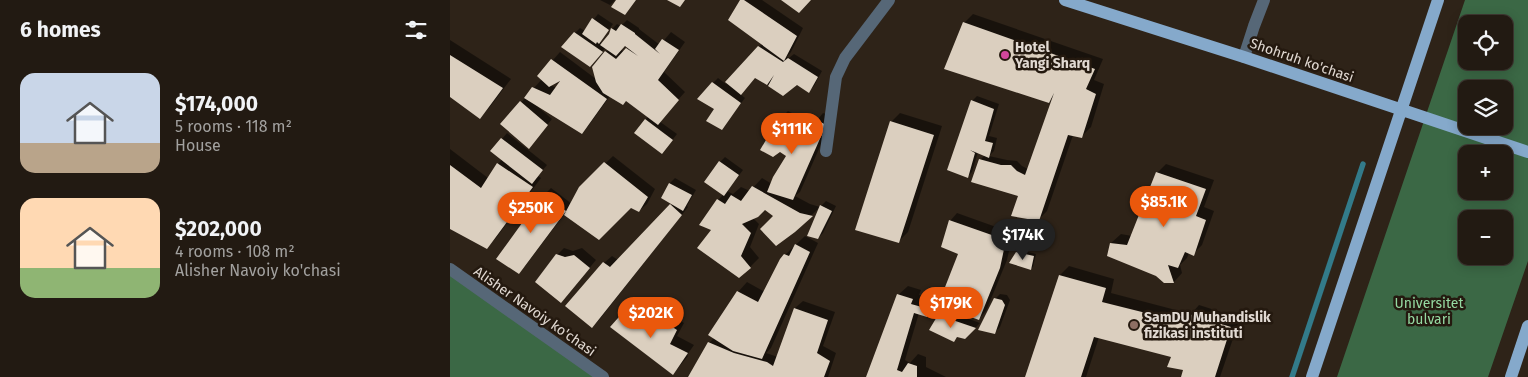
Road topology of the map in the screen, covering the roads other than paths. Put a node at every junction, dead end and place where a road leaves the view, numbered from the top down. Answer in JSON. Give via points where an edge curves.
{"nodes":[{"id":1,"x":888,"y":0,"type":"edge"},
{"id":2,"x":1065,"y":0,"type":"edge"},
{"id":3,"x":1264,"y":0,"type":"edge"},
{"id":4,"x":1438,"y":0,"type":"edge"},
{"id":5,"x":1244,"y":57,"type":"junction"},
{"id":6,"x":1401,"y":109,"type":"junction"},
{"id":7,"x":826,"y":151,"type":"dead end"},
{"id":8,"x":1528,"y":152,"type":"edge"},
{"id":9,"x":450,"y":269,"type":"edge"},
{"id":10,"x":1528,"y":326,"type":"edge"},
{"id":11,"x":604,"y":377,"type":"edge"},
{"id":12,"x":1312,"y":377,"type":"edge"},
{"id":13,"x":1511,"y":377,"type":"edge"}],
"edges":[{"from":1,"to":7,"type":"street","via":[[845,58],[836,77]]},
{"from":2,"to":5,"type":"main road","name":"Shohruh ko'chasi"},
{"from":3,"to":5,"type":"street"},
{"from":4,"to":6,"type":"main road"},
{"from":5,"to":6,"type":"main road","name":"Shohruh ko'chasi"},
{"from":6,"to":8,"type":"main road","name":"Shohruh ko'chasi"},
{"from":6,"to":12,"type":"main road"},
{"from":9,"to":11,"type":"street","name":"Alisher Navoiy ko'chasi"},
{"from":10,"to":13,"type":"main road"}]}
